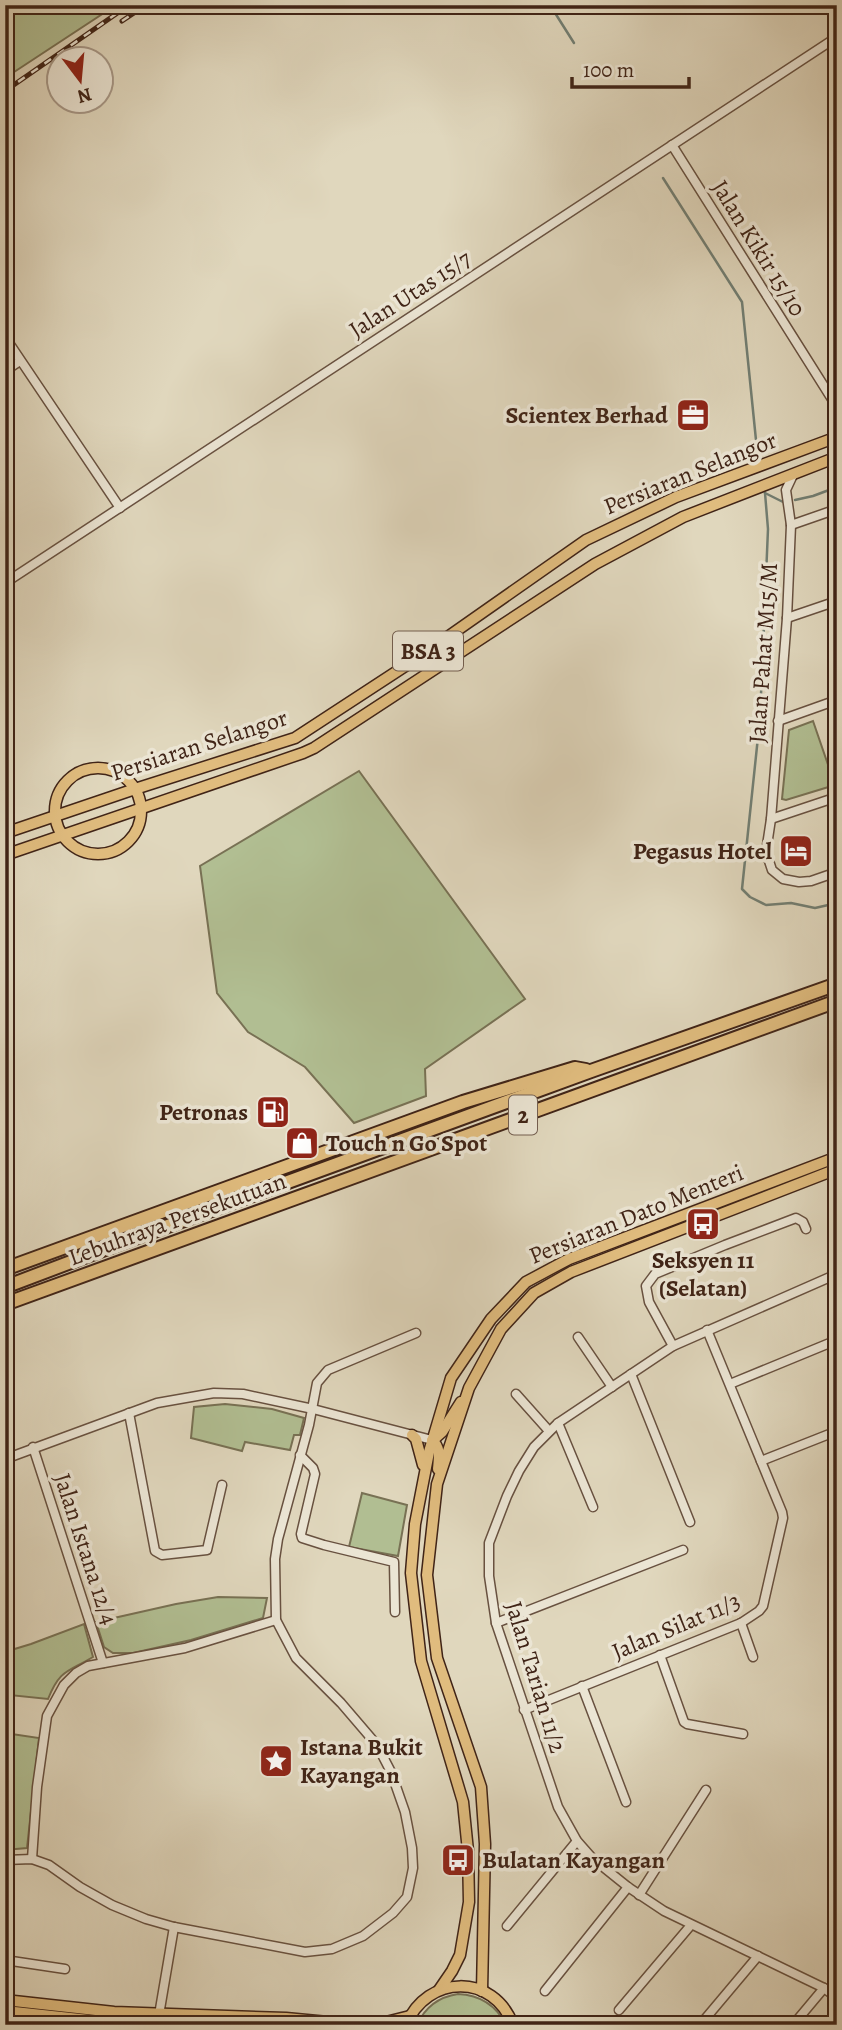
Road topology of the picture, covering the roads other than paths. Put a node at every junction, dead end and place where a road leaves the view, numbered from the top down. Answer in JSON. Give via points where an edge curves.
{"nodes":[{"id":1,"x":837,"y":37,"type":"edge"},
{"id":2,"x":671,"y":145,"type":"junction"},
{"id":3,"x":5,"y":337,"type":"edge"},
{"id":4,"x":20,"y":361,"type":"junction"},
{"id":5,"x":5,"y":371,"type":"edge"},
{"id":6,"x":837,"y":407,"type":"edge"},
{"id":7,"x":837,"y":437,"type":"edge"},
{"id":8,"x":837,"y":457,"type":"edge"},
{"id":9,"x":793,"y":475,"type":"junction"},
{"id":10,"x":772,"y":483,"type":"junction"},
{"id":11,"x":786,"y":490,"type":"junction"},
{"id":12,"x":120,"y":508,"type":"junction"},
{"id":13,"x":837,"y":509,"type":"edge"},
{"id":14,"x":792,"y":525,"type":"junction"},
{"id":15,"x":5,"y":583,"type":"edge"},
{"id":16,"x":837,"y":601,"type":"edge"},
{"id":17,"x":786,"y":618,"type":"junction"},
{"id":18,"x":837,"y":701,"type":"edge"},
{"id":19,"x":778,"y":721,"type":"junction"},
{"id":20,"x":135,"y":789,"type":"junction"},
{"id":21,"x":837,"y":797,"type":"edge"},
{"id":22,"x":141,"y":808,"type":"junction"},
{"id":23,"x":55,"y":815,"type":"junction"},
{"id":24,"x":771,"y":819,"type":"junction"},
{"id":25,"x":5,"y":833,"type":"edge"},
{"id":26,"x":62,"y":834,"type":"junction"},
{"id":27,"x":5,"y":855,"type":"edge"},
{"id":28,"x":837,"y":872,"type":"edge"},
{"id":29,"x":837,"y":984,"type":"edge"},
{"id":30,"x":837,"y":1001,"type":"edge"},
{"id":31,"x":591,"y":1071,"type":"junction"},
{"id":32,"x":836,"y":1157,"type":"edge"},
{"id":33,"x":837,"y":1169,"type":"edge"},
{"id":34,"x":837,"y":1177,"type":"edge"},
{"id":35,"x":805,"y":1181,"type":"junction"},
{"id":36,"x":806,"y":1229,"type":"dead end"},
{"id":37,"x":5,"y":1269,"type":"edge"},
{"id":38,"x":837,"y":1274,"type":"edge"},
{"id":39,"x":5,"y":1287,"type":"edge"},
{"id":40,"x":5,"y":1304,"type":"edge"},
{"id":41,"x":707,"y":1330,"type":"junction"},
{"id":42,"x":416,"y":1333,"type":"dead end"},
{"id":43,"x":578,"y":1337,"type":"dead end"},
{"id":44,"x":837,"y":1340,"type":"edge"},
{"id":45,"x":673,"y":1346,"type":"junction"},
{"id":46,"x":631,"y":1374,"type":"junction"},
{"id":47,"x":730,"y":1384,"type":"junction"},
{"id":48,"x":612,"y":1387,"type":"junction"},
{"id":49,"x":468,"y":1393,"type":"junction"},
{"id":50,"x":516,"y":1394,"type":"dead end"},
{"id":51,"x":313,"y":1409,"type":"junction"},
{"id":52,"x":129,"y":1413,"type":"junction"},
{"id":53,"x":558,"y":1423,"type":"junction"},
{"id":54,"x":436,"y":1427,"type":"junction"},
{"id":55,"x":549,"y":1431,"type":"junction"},
{"id":56,"x":837,"y":1431,"type":"edge"},
{"id":57,"x":416,"y":1436,"type":"junction"},
{"id":58,"x":432,"y":1440,"type":"junction"},
{"id":59,"x":33,"y":1447,"type":"junction"},
{"id":60,"x":300,"y":1455,"type":"junction"},
{"id":61,"x":5,"y":1459,"type":"edge"},
{"id":62,"x":761,"y":1461,"type":"junction"},
{"id":63,"x":425,"y":1472,"type":"junction"},
{"id":64,"x":438,"y":1484,"type":"junction"},
{"id":65,"x":222,"y":1485,"type":"dead end"},
{"id":66,"x":593,"y":1507,"type":"dead end"},
{"id":67,"x":690,"y":1522,"type":"dead end"},
{"id":68,"x":683,"y":1550,"type":"dead end"},
{"id":69,"x":395,"y":1612,"type":"dead end"},
{"id":70,"x":276,"y":1620,"type":"junction"},
{"id":71,"x":496,"y":1623,"type":"junction"},
{"id":72,"x":741,"y":1623,"type":"junction"},
{"id":73,"x":660,"y":1655,"type":"junction"},
{"id":74,"x":753,"y":1657,"type":"dead end"},
{"id":75,"x":103,"y":1663,"type":"junction"},
{"id":76,"x":582,"y":1686,"type":"junction"},
{"id":77,"x":524,"y":1710,"type":"junction"},
{"id":78,"x":743,"y":1734,"type":"dead end"},
{"id":79,"x":706,"y":1790,"type":"dead end"},
{"id":80,"x":626,"y":1802,"type":"dead end"},
{"id":81,"x":577,"y":1840,"type":"junction"},
{"id":82,"x":32,"y":1858,"type":"junction"},
{"id":83,"x":5,"y":1860,"type":"edge"},
{"id":84,"x":628,"y":1887,"type":"junction"},
{"id":85,"x":639,"y":1895,"type":"junction"},
{"id":86,"x":691,"y":1925,"type":"junction"},
{"id":87,"x":507,"y":1926,"type":"dead end"},
{"id":88,"x":174,"y":1927,"type":"junction"},
{"id":89,"x":758,"y":1956,"type":"junction"},
{"id":90,"x":5,"y":1960,"type":"edge"},
{"id":91,"x":65,"y":1969,"type":"dead end"},
{"id":92,"x":824,"y":1988,"type":"junction"},
{"id":93,"x":439,"y":1990,"type":"junction"},
{"id":94,"x":482,"y":1991,"type":"junction"},
{"id":95,"x":545,"y":1991,"type":"dead end"},
{"id":96,"x":837,"y":1998,"type":"edge"},
{"id":97,"x":5,"y":2000,"type":"edge"},
{"id":98,"x":619,"y":2010,"type":"dead end"},
{"id":99,"x":5,"y":2011,"type":"edge"},
{"id":100,"x":159,"y":2015,"type":"junction"},
{"id":101,"x":408,"y":2020,"type":"edge"},
{"id":102,"x":514,"y":2024,"type":"edge"},
{"id":103,"x":135,"y":2025,"type":"edge"},
{"id":104,"x":700,"y":2025,"type":"edge"},
{"id":105,"x":793,"y":2025,"type":"edge"}],
"edges":[{"from":1,"to":2,"type":"street","name":"Jalan Utas 15/7"},
{"from":2,"to":6,"type":"street","name":"Jalan Kikir 15/10"},
{"from":2,"to":12,"type":"street","name":"Jalan Utas 15/7"},
{"from":3,"to":4,"type":"street"},
{"from":4,"to":5,"type":"street"},
{"from":4,"to":12,"type":"street"},
{"from":7,"to":20,"type":"main road","name":"Persiaran Selangor","number":"BSA 3","via":[[676,497],[586,540],[295,738]]},
{"from":8,"to":9,"type":"main road","name":"Persiaran Selangor","number":"BSA 3"},
{"from":9,"to":10,"type":"main road","name":"Persiaran Selangor","number":"BSA 3"},
{"from":9,"to":11,"type":"street"},
{"from":10,"to":11,"type":"street"},
{"from":10,"to":22,"type":"main road","name":"Persiaran Selangor","number":"BSA 3","via":[[683,517],[595,564],[314,748]]},
{"from":11,"to":14,"type":"street","name":"Jalan Pahat M15/M"},
{"from":12,"to":15,"type":"street","name":"Jalan Utas 15/7"},
{"from":13,"to":14,"type":"street"},
{"from":14,"to":17,"type":"street","name":"Jalan Pahat M15/M"},
{"from":16,"to":17,"type":"street"},
{"from":17,"to":19,"type":"street","name":"Jalan Pahat M15/M"},
{"from":18,"to":19,"type":"street"},
{"from":19,"to":24,"type":"street","name":"Jalan Pahat M15/M"},
{"from":20,"to":22,"type":"main road"},
{"from":20,"to":23,"type":"main road","name":"Persiaran Selangor","number":"BSA 3"},
{"from":20,"to":23,"type":"main road","via":[[113,771],[85,771],[62,788]]},
{"from":21,"to":24,"type":"street"},
{"from":22,"to":26,"type":"main road","name":"Persiaran Selangor","number":"BSA 3"},
{"from":22,"to":26,"type":"main road","via":[[135,834],[114,851],[85,852]]},
{"from":23,"to":25,"type":"main road","name":"Persiaran Selangor","number":"BSA 3"},
{"from":23,"to":26,"type":"main road"},
{"from":24,"to":28,"type":"street","name":"Jalan Pahat M15/M","via":[[766,852],[777,876],[811,881]]},
{"from":26,"to":27,"type":"main road","name":"Persiaran Selangor","number":"BSA 3"},
{"from":29,"to":31,"type":"highway","name":"Lebuhraya Persekutuan","number":"2"},
{"from":30,"to":40,"type":"highway","name":"Lebuhraya Persekutuan","number":"2"},
{"from":31,"to":37,"type":"highway","via":[[575,1068],[463,1102]]},
{"from":31,"to":39,"type":"highway","name":"Lebuhraya Persekutuan","number":"2"},
{"from":32,"to":54,"type":"main road","name":"Persiaran Dato Menteri","via":[[569,1259],[526,1282],[491,1320],[451,1378]]},
{"from":33,"to":35,"type":"main road","name":"Persiaran Dato Menteri"},
{"from":34,"to":35,"type":"main road"},
{"from":35,"to":49,"type":"main road","name":"Persiaran Dato Menteri","via":[[571,1272],[534,1293],[501,1329]]},
{"from":36,"to":45,"type":"street","via":[[796,1218],[655,1274],[646,1286],[649,1302]]},
{"from":38,"to":41,"type":"street","name":"Jalan Tarian 11/2"},
{"from":41,"to":45,"type":"street","name":"Jalan Tarian 11/2"},
{"from":41,"to":47,"type":"street","name":"Jalan Silat 11/3"},
{"from":42,"to":51,"type":"street","via":[[328,1370],[317,1383]]},
{"from":43,"to":48,"type":"street"},
{"from":44,"to":47,"type":"street"},
{"from":45,"to":46,"type":"street","name":"Jalan Tarian 11/2"},
{"from":46,"to":48,"type":"street","name":"Jalan Tarian 11/2"},
{"from":46,"to":67,"type":"street"},
{"from":47,"to":62,"type":"street","name":"Jalan Silat 11/3"},
{"from":48,"to":53,"type":"street","name":"Jalan Tarian 11/2"},
{"from":49,"to":58,"type":"main road"},
{"from":49,"to":64,"type":"main road","name":"Persiaran Dato Menteri"},
{"from":50,"to":55,"type":"street"},
{"from":51,"to":52,"type":"street","via":[[243,1394],[214,1393]]},
{"from":51,"to":57,"type":"street"},
{"from":51,"to":60,"type":"street"},
{"from":52,"to":59,"type":"street"},
{"from":52,"to":65,"type":"street","via":[[158,1553],[207,1550]]},
{"from":53,"to":55,"type":"street","name":"Jalan Tarian 11/2"},
{"from":53,"to":66,"type":"street"},
{"from":54,"to":57,"type":"main road"},
{"from":54,"to":58,"type":"main road","name":"Persiaran Dato Menteri"},
{"from":55,"to":71,"type":"street","name":"Jalan Tarian 11/2","via":[[519,1471],[489,1543]]},
{"from":56,"to":62,"type":"street"},
{"from":57,"to":58,"type":"street"},
{"from":57,"to":63,"type":"main road"},
{"from":58,"to":63,"type":"main road","name":"Persiaran Dato Menteri"},
{"from":58,"to":64,"type":"main road","via":[[439,1454]]},
{"from":59,"to":61,"type":"street"},
{"from":59,"to":75,"type":"street","name":"Jalan Istana 12/4"},
{"from":60,"to":69,"type":"street","via":[[315,1474],[302,1538],[394,1562]]},
{"from":60,"to":70,"type":"street","via":[[275,1559]]},
{"from":62,"to":72,"type":"street","name":"Jalan Silat 11/3","via":[[783,1518],[763,1606]]},
{"from":63,"to":93,"type":"main road","name":"Persiaran Dato Menteri","via":[[411,1573],[421,1661],[463,1802],[468,1851],[469,1902],[460,1955]]},
{"from":64,"to":94,"type":"main road","name":"Persiaran Dato Menteri","via":[[426,1575],[437,1658],[481,1787],[485,1844]]},
{"from":68,"to":71,"type":"street"},
{"from":70,"to":75,"type":"street","via":[[185,1648]]},
{"from":70,"to":88,"type":"street","via":[[296,1658],[377,1745],[391,1772],[412,1848],[407,1897],[363,1936],[319,1951]]},
{"from":71,"to":77,"type":"street","name":"Jalan Tarian 11/2"},
{"from":72,"to":73,"type":"street","name":"Jalan Silat 11/3"},
{"from":72,"to":74,"type":"street"},
{"from":73,"to":76,"type":"street","name":"Jalan Silat 11/3"},
{"from":73,"to":78,"type":"street","via":[[687,1724]]},
{"from":75,"to":82,"type":"street","via":[[76,1672],[47,1716]]},
{"from":76,"to":77,"type":"street","name":"Jalan Silat 11/3"},
{"from":76,"to":80,"type":"street"},
{"from":77,"to":81,"type":"street","name":"Jalan Tarian 11/2","via":[[558,1807]]},
{"from":79,"to":85,"type":"street"},
{"from":81,"to":84,"type":"street","name":"Jalan Tarian 11/2"},
{"from":81,"to":87,"type":"street"},
{"from":82,"to":83,"type":"street"},
{"from":82,"to":88,"type":"street","via":[[112,1905]]},
{"from":84,"to":85,"type":"street","name":"Jalan Tarian 11/2"},
{"from":84,"to":95,"type":"street"},
{"from":85,"to":86,"type":"street","name":"Jalan Tarian 11/2"},
{"from":86,"to":89,"type":"street","name":"Jalan Tarian 11/2"},
{"from":86,"to":98,"type":"street"},
{"from":88,"to":100,"type":"street"},
{"from":89,"to":92,"type":"street","name":"Jalan Tarian 11/2"},
{"from":89,"to":104,"type":"street"},
{"from":90,"to":91,"type":"street"},
{"from":92,"to":96,"type":"street","name":"Jalan Tarian 11/2"},
{"from":92,"to":105,"type":"street"},
{"from":93,"to":94,"type":"main road","via":[[453,1986]]},
{"from":93,"to":101,"type":"main road","via":[[418,2005]]},
{"from":94,"to":102,"type":"main road","via":[[495,1998]]},
{"from":97,"to":100,"type":"main road"},
{"from":99,"to":103,"type":"main road"},
{"from":100,"to":101,"type":"main road","via":[[359,2025]]}]}
